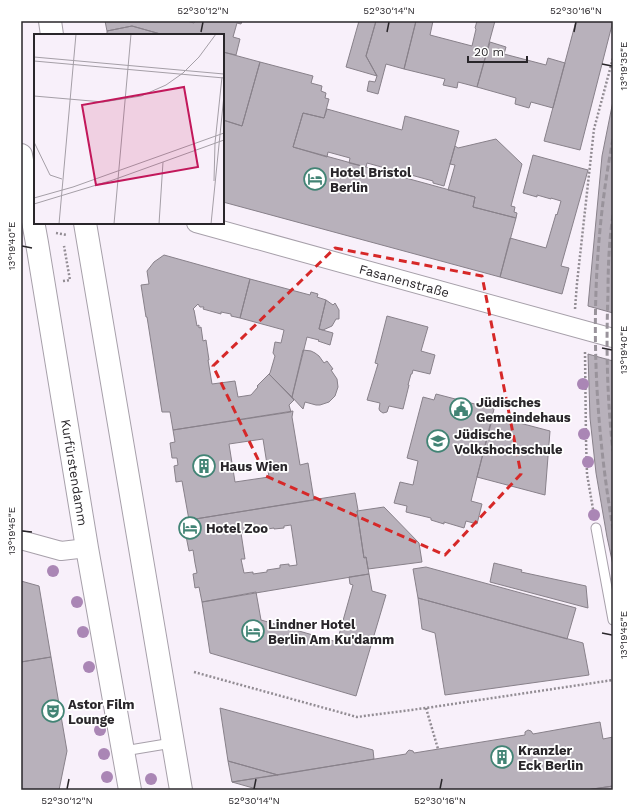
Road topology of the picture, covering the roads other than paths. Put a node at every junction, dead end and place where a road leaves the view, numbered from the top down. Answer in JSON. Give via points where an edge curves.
{"nodes":[{"id":1,"x":50,"y":21,"type":"edge"},
{"id":2,"x":52,"y":34,"type":"edge"},
{"id":3,"x":25,"y":171,"type":"edge"},
{"id":4,"x":200,"y":224,"type":"edge"},
{"id":5,"x":77,"y":229,"type":"edge"},
{"id":6,"x":613,"y":338,"type":"edge"},
{"id":7,"x":596,"y":528,"type":"road end"},
{"id":8,"x":21,"y":540,"type":"edge"},
{"id":9,"x":87,"y":548,"type":"junction"},
{"id":10,"x":613,"y":620,"type":"edge"},
{"id":11,"x":172,"y":743,"type":"junction"},
{"id":12,"x":124,"y":751,"type":"junction"},
{"id":13,"x":130,"y":790,"type":"edge"},
{"id":14,"x":180,"y":790,"type":"edge"}],
"edges":[{"from":1,"to":2,"type":"main road"},
{"from":3,"to":9,"type":"main road","name":"Kurfürstendamm"},
{"from":4,"to":6,"type":"street","name":"Fasanenstraße"},
{"from":5,"to":11,"type":"main road"},
{"from":7,"to":10,"type":"lane"},
{"from":8,"to":9,"type":"street","via":[[61,551]]},
{"from":9,"to":12,"type":"main road","name":"Kurfürstendamm"},
{"from":11,"to":12,"type":"lane"},
{"from":11,"to":14,"type":"main road"},
{"from":12,"to":13,"type":"main road","name":"Kurfürstendamm"}]}
